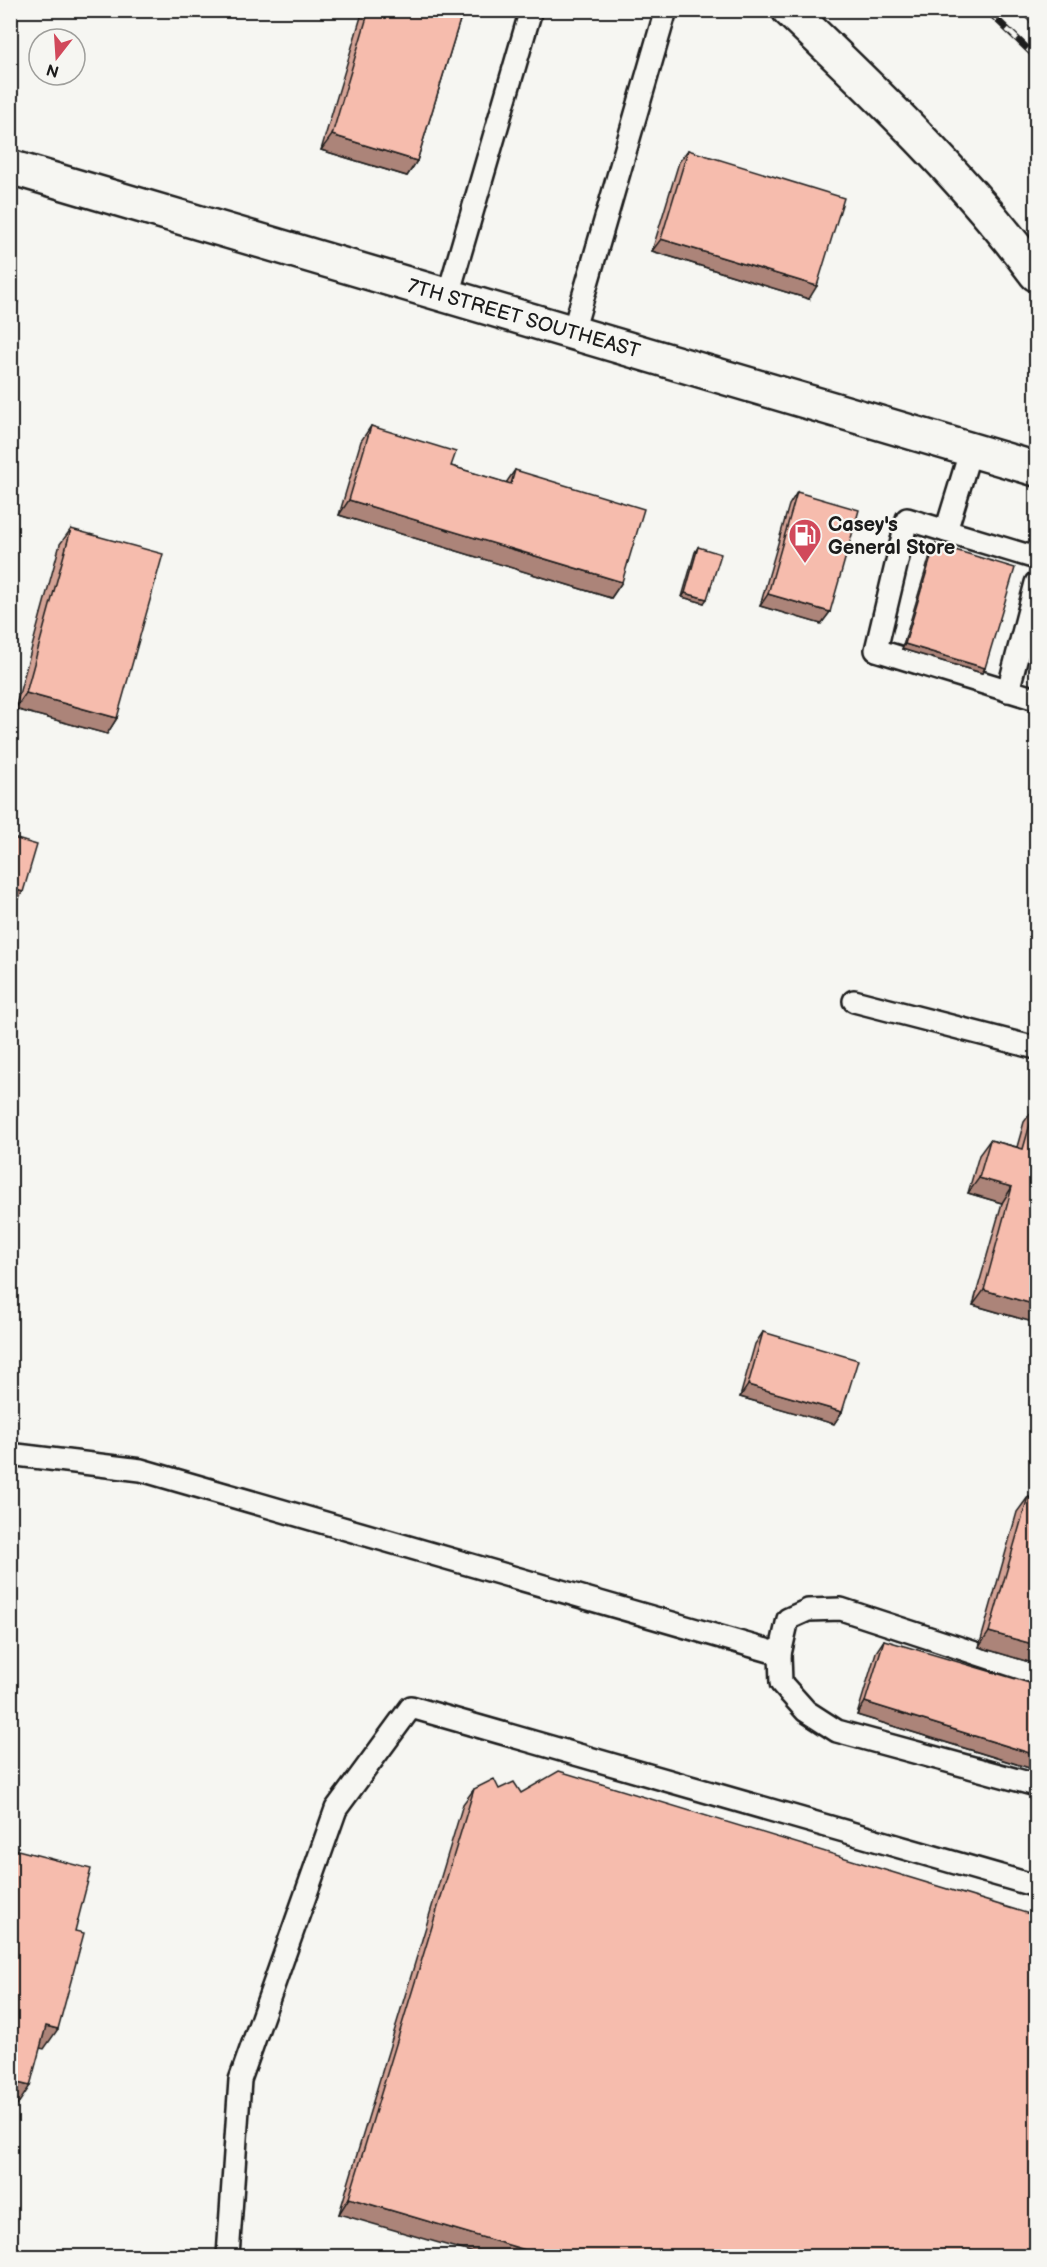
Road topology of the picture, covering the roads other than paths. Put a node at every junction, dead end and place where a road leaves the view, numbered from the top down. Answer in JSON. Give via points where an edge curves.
{"nodes":[{"id":1,"x":531,"y":10,"type":"edge"},
{"id":2,"x":666,"y":10,"type":"edge"},
{"id":3,"x":789,"y":10,"type":"edge"},
{"id":4,"x":10,"y":167,"type":"edge"},
{"id":5,"x":1036,"y":274,"type":"edge"},
{"id":6,"x":448,"y":295,"type":"junction"},
{"id":7,"x":573,"y":332,"type":"junction"},
{"id":8,"x":971,"y":449,"type":"junction"},
{"id":9,"x":1036,"y":469,"type":"edge"},
{"id":10,"x":946,"y":531,"type":"junction"},
{"id":11,"x":1036,"y":558,"type":"edge"},
{"id":12,"x":1036,"y":583,"type":"edge"},
{"id":13,"x":1008,"y":691,"type":"junction"},
{"id":14,"x":1036,"y":699,"type":"edge"},
{"id":15,"x":854,"y":1000,"type":"dead end"},
{"id":16,"x":1036,"y":1048,"type":"edge"},
{"id":17,"x":16,"y":1455,"type":"dead end"},
{"id":18,"x":780,"y":1654,"type":"junction"},
{"id":19,"x":1036,"y":1673,"type":"edge"},
{"id":20,"x":1036,"y":1785,"type":"edge"},
{"id":21,"x":1036,"y":1886,"type":"edge"},
{"id":22,"x":228,"y":2256,"type":"edge"}],
"edges":[{"from":1,"to":6,"type":"lane"},
{"from":2,"to":7,"type":"lane"},
{"from":3,"to":5,"type":"street","via":[[860,77],[964,186]]},
{"from":4,"to":6,"type":"street","name":"7TH STREET SOUTHEAST"},
{"from":6,"to":7,"type":"street","name":"7TH STREET SOUTHEAST"},
{"from":7,"to":8,"type":"street","name":"7TH STREET SOUTHEAST"},
{"from":8,"to":9,"type":"street","name":"7TH STREET SOUTHEAST"},
{"from":8,"to":10,"type":"lane"},
{"from":10,"to":11,"type":"lane"},
{"from":10,"to":13,"type":"lane","via":[[907,519],[876,650]]},
{"from":12,"to":13,"type":"lane"},
{"from":13,"to":14,"type":"lane"},
{"from":15,"to":16,"type":"lane"},
{"from":17,"to":18,"type":"lane","via":[[141,1470]]},
{"from":18,"to":19,"type":"lane","via":[[788,1619],[808,1610],[841,1609]]},
{"from":18,"to":20,"type":"lane","via":[[782,1683],[806,1711],[837,1731]]},
{"from":21,"to":22,"type":"lane","via":[[411,1707],[336,1809],[240,2080]]}]}
